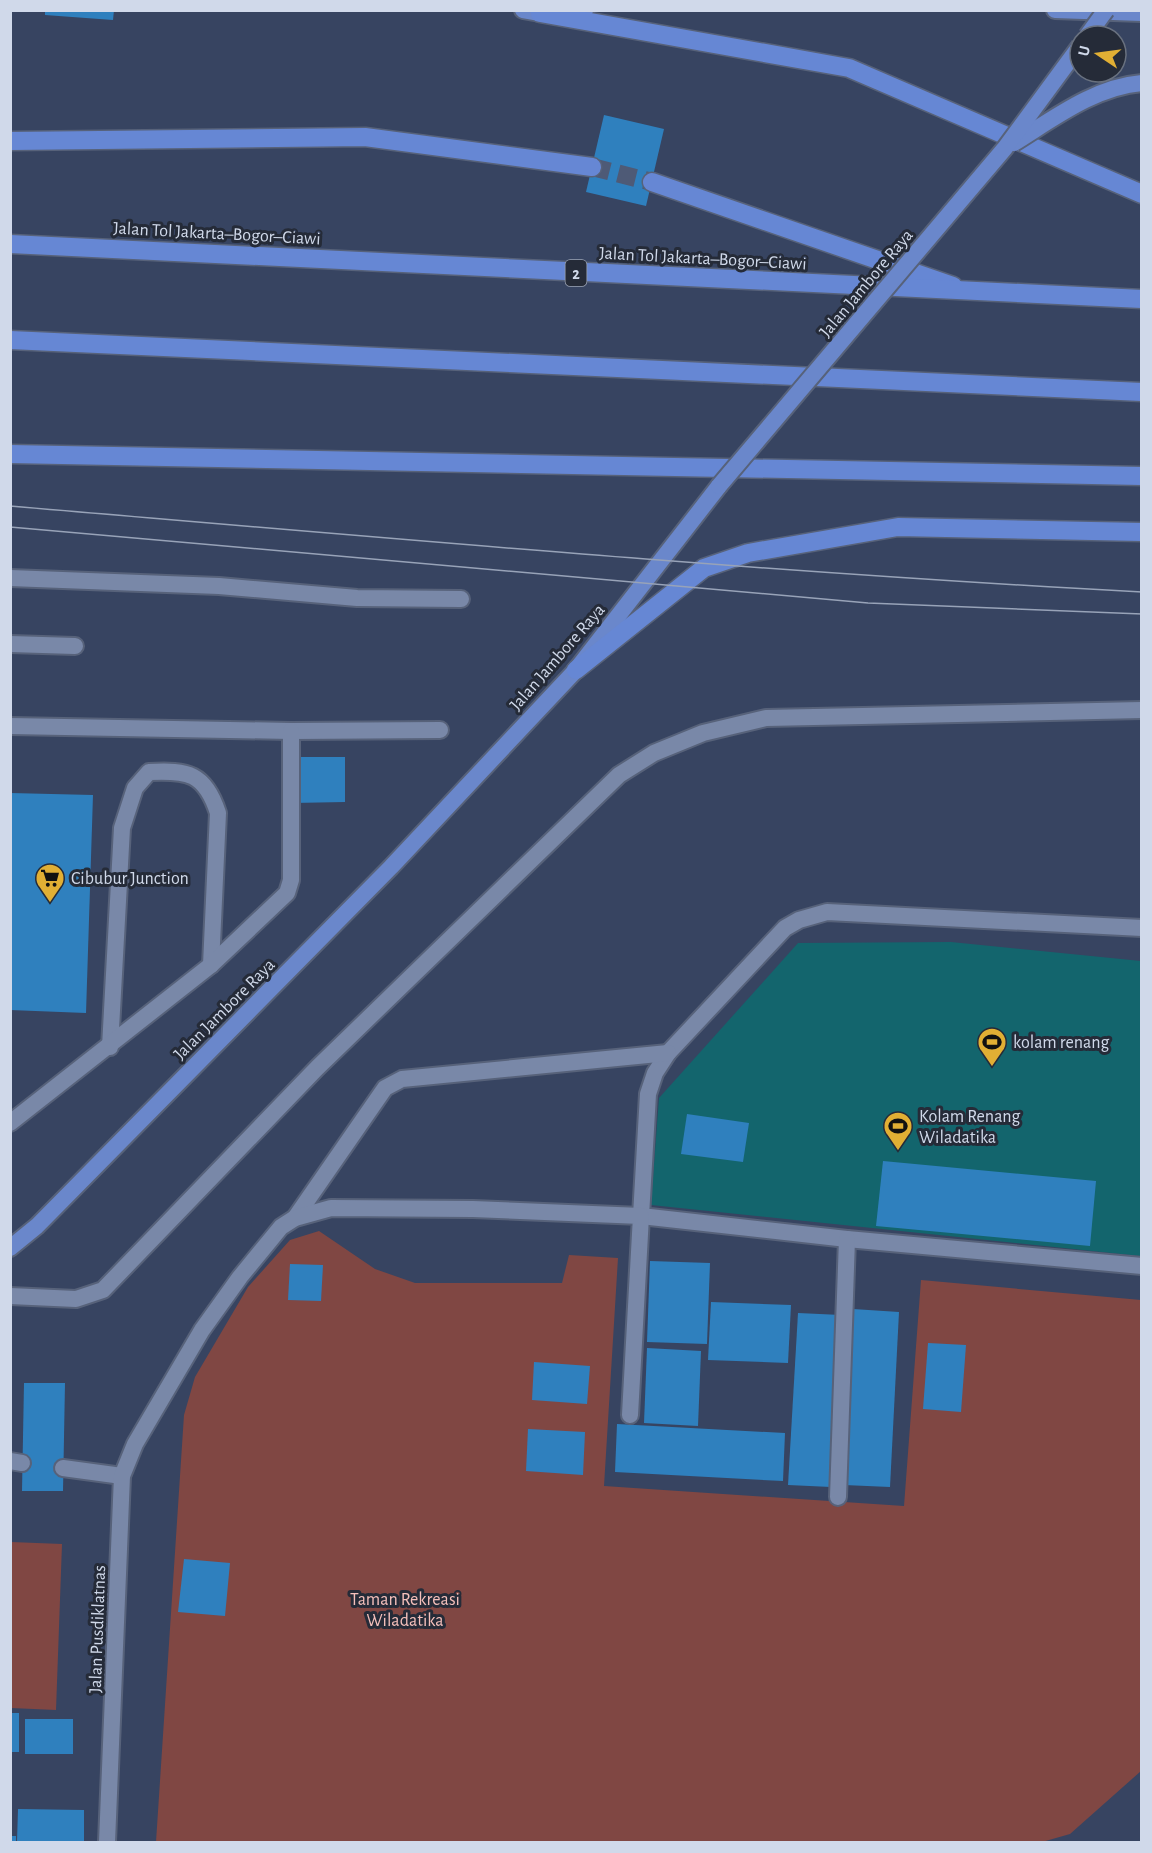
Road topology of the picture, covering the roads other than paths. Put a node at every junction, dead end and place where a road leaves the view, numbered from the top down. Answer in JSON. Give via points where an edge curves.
{"nodes":[{"id":1,"x":585,"y":10,"type":"edge"},
{"id":2,"x":1055,"y":10,"type":"edge"},
{"id":3,"x":1106,"y":10,"type":"edge"},
{"id":4,"x":531,"y":12,"type":"edge"},
{"id":5,"x":1142,"y":13,"type":"edge"},
{"id":6,"x":1096,"y":24,"type":"edge"},
{"id":7,"x":1068,"y":62,"type":"edge"},
{"id":8,"x":1142,"y":83,"type":"edge"},
{"id":9,"x":10,"y":141,"type":"edge"},
{"id":10,"x":1005,"y":148,"type":"junction"},
{"id":11,"x":592,"y":167,"type":"tunnel mouth"},
{"id":12,"x":652,"y":182,"type":"tunnel mouth"},
{"id":13,"x":1142,"y":194,"type":"edge"},
{"id":14,"x":10,"y":244,"type":"edge"},
{"id":15,"x":974,"y":293,"type":"junction"},
{"id":16,"x":1142,"y":299,"type":"edge"},
{"id":17,"x":10,"y":340,"type":"edge"},
{"id":18,"x":1142,"y":392,"type":"edge"},
{"id":19,"x":10,"y":454,"type":"edge"},
{"id":20,"x":1142,"y":476,"type":"edge"},
{"id":21,"x":1142,"y":532,"type":"edge"},
{"id":22,"x":10,"y":578,"type":"edge"},
{"id":23,"x":461,"y":599,"type":"dead end"},
{"id":24,"x":10,"y":644,"type":"edge"},
{"id":25,"x":75,"y":646,"type":"dead end"},
{"id":26,"x":576,"y":670,"type":"junction"},
{"id":27,"x":1142,"y":710,"type":"edge"},
{"id":28,"x":10,"y":726,"type":"edge"},
{"id":29,"x":440,"y":730,"type":"dead end"},
{"id":30,"x":291,"y":731,"type":"junction"},
{"id":31,"x":1142,"y":928,"type":"edge"},
{"id":32,"x":211,"y":965,"type":"junction"},
{"id":33,"x":110,"y":1047,"type":"junction"},
{"id":34,"x":668,"y":1053,"type":"junction"},
{"id":35,"x":10,"y":1106,"type":"edge"},
{"id":36,"x":32,"y":1107,"type":"junction"},
{"id":37,"x":10,"y":1123,"type":"edge"},
{"id":38,"x":641,"y":1216,"type":"junction"},
{"id":39,"x":295,"y":1218,"type":"junction"},
{"id":40,"x":847,"y":1239,"type":"junction"},
{"id":41,"x":10,"y":1248,"type":"edge"},
{"id":42,"x":1142,"y":1266,"type":"edge"},
{"id":43,"x":10,"y":1296,"type":"edge"},
{"id":44,"x":630,"y":1415,"type":"dead end"},
{"id":45,"x":63,"y":1468,"type":"dead end"},
{"id":46,"x":122,"y":1476,"type":"junction"},
{"id":47,"x":838,"y":1497,"type":"dead end"},
{"id":48,"x":107,"y":1842,"type":"edge"}],
"edges":[{"from":1,"to":4,"type":"highway"},
{"from":2,"to":5,"type":"highway"},
{"from":3,"to":6,"type":"highway","bridge":true},
{"from":4,"to":13,"type":"highway","via":[[849,68]]},
{"from":7,"to":10,"type":"highway","name":"Jalan Jambore Raya","bridge":true},
{"from":8,"to":10,"type":"highway","bridge":true,"via":[[1124,84],[1082,102]]},
{"from":9,"to":11,"type":"highway","via":[[365,137]]},
{"from":10,"to":26,"type":"highway","name":"Jalan Jambore Raya","bridge":true,"via":[[719,486]]},
{"from":12,"to":15,"type":"highway"},
{"from":14,"to":15,"type":"highway","name":"Jalan Tol Jakarta–Bogor–Ciawi","number":"2"},
{"from":15,"to":16,"type":"highway","name":"Jalan Tol Jakarta–Bogor–Ciawi","number":"2"},
{"from":17,"to":18,"type":"highway"},
{"from":19,"to":20,"type":"highway"},
{"from":21,"to":26,"type":"highway","via":[[898,527],[769,549],[704,568]]},
{"from":22,"to":23,"type":"street","via":[[219,586],[357,598]]},
{"from":24,"to":25,"type":"street"},
{"from":26,"to":41,"type":"highway","name":"Jalan Jambore Raya","via":[[391,867],[37,1226]]},
{"from":27,"to":43,"type":"street","via":[[766,717],[703,734],[654,753],[619,775],[326,1060],[103,1290],[76,1299]]},
{"from":28,"to":30,"type":"street"},
{"from":29,"to":30,"type":"street"},
{"from":30,"to":32,"type":"street","via":[[291,880],[287,893]]},
{"from":31,"to":34,"type":"street","via":[[827,912],[785,928]]},
{"from":32,"to":33,"type":"street"},
{"from":32,"to":33,"type":"street","via":[[218,813],[212,794],[200,778],[178,770],[149,772],[135,788],[122,828]]},
{"from":33,"to":36,"type":"street"},
{"from":34,"to":38,"type":"street","via":[[648,1094]]},
{"from":34,"to":39,"type":"street","via":[[402,1079],[385,1088]]},
{"from":35,"to":36,"type":"street"},
{"from":36,"to":37,"type":"street"},
{"from":38,"to":39,"type":"street","via":[[331,1208]]},
{"from":38,"to":40,"type":"street"},
{"from":38,"to":44,"type":"street"},
{"from":39,"to":46,"type":"street","name":"Jalan Pusdiklatnas","via":[[281,1227],[202,1330],[135,1444]]},
{"from":40,"to":42,"type":"street"},
{"from":40,"to":47,"type":"street"},
{"from":45,"to":46,"type":"street"},
{"from":46,"to":48,"type":"street","name":"Jalan Pusdiklatnas"}]}
